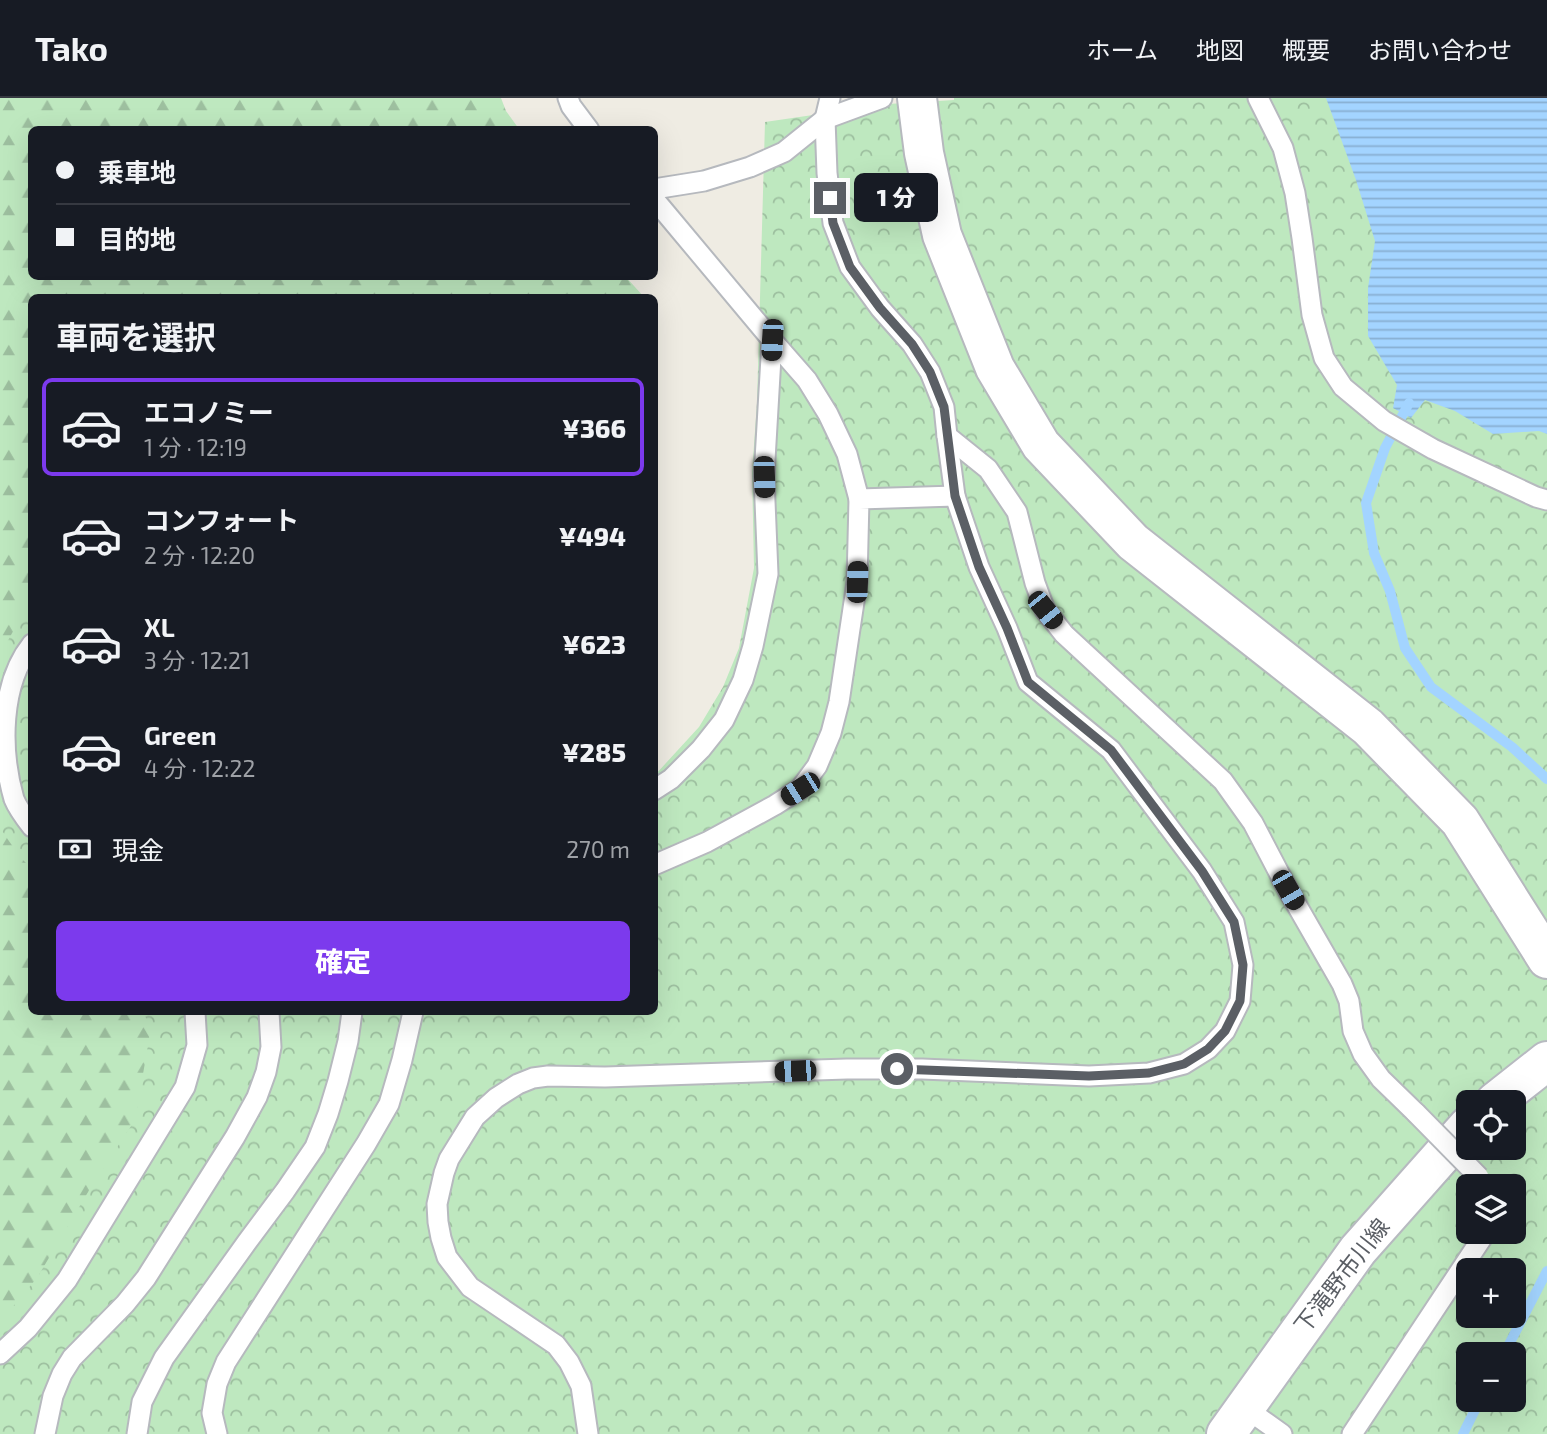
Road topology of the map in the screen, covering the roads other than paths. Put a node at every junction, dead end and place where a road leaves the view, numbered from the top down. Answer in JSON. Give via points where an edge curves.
{"nodes":[{"id":1,"x":568,"y":98,"type":"edge"},
{"id":2,"x":830,"y":98,"type":"edge"},
{"id":3,"x":882,"y":98,"type":"edge"},
{"id":4,"x":916,"y":98,"type":"edge"},
{"id":5,"x":1258,"y":98,"type":"edge"},
{"id":6,"x":825,"y":119,"type":"junction"},
{"id":7,"x":586,"y":126,"type":"edge"},
{"id":8,"x":658,"y":188,"type":"edge"},
{"id":9,"x":658,"y":204,"type":"edge"},
{"id":10,"x":772,"y":340,"type":"junction"},
{"id":11,"x":947,"y":436,"type":"junction"},
{"id":12,"x":955,"y":496,"type":"junction"},
{"id":13,"x":859,"y":499,"type":"junction"},
{"id":14,"x":1547,"y":500,"type":"edge"},
{"id":15,"x":28,"y":647,"type":"edge"},
{"id":16,"x":658,"y":787,"type":"edge"},
{"id":17,"x":28,"y":821,"type":"edge"},
{"id":18,"x":658,"y":862,"type":"edge"},
{"id":19,"x":1547,"y":959,"type":"edge"},
{"id":20,"x":195,"y":1015,"type":"edge"},
{"id":21,"x":269,"y":1015,"type":"edge"},
{"id":22,"x":352,"y":1015,"type":"edge"},
{"id":23,"x":412,"y":1015,"type":"edge"},
{"id":24,"x":1547,"y":1061,"type":"edge"},
{"id":25,"x":1510,"y":1090,"type":"edge"},
{"id":26,"x":1456,"y":1140,"type":"edge"},
{"id":27,"x":1476,"y":1174,"type":"edge"},
{"id":28,"x":1478,"y":1244,"type":"edge"},
{"id":29,"x":0,"y":1354,"type":"edge"},
{"id":30,"x":1235,"y":1420,"type":"edge"},
{"id":31,"x":45,"y":1434,"type":"edge"},
{"id":32,"x":137,"y":1434,"type":"edge"},
{"id":33,"x":217,"y":1434,"type":"edge"},
{"id":34,"x":588,"y":1434,"type":"edge"},
{"id":35,"x":1282,"y":1434,"type":"edge"},
{"id":36,"x":1352,"y":1434,"type":"edge"}],
"edges":[{"from":1,"to":7,"type":"lane"},
{"from":2,"to":6,"type":"lane"},
{"from":3,"to":6,"type":"lane"},
{"from":4,"to":19,"type":"street","via":[[942,235],[995,369],[1041,445],[1133,542],[1368,727],[1460,821]]},
{"from":5,"to":14,"type":"lane","via":[[1283,148],[1295,193],[1312,315],[1324,358],[1343,387],[1384,421],[1433,449]]},
{"from":6,"to":8,"type":"lane","via":[[784,152],[750,167]]},
{"from":6,"to":11,"type":"lane","via":[[833,223],[850,267],[930,372],[944,407]]},
{"from":9,"to":10,"type":"lane"},
{"from":10,"to":13,"type":"lane","via":[[807,380],[828,414],[847,454]]},
{"from":10,"to":16,"type":"lane","via":[[764,477],[768,574],[753,646],[724,720],[701,749]]},
{"from":11,"to":12,"type":"lane"},
{"from":11,"to":27,"type":"lane","bridge":true,"via":[[988,469],[1017,512],[1045,610],[1064,634],[1223,781],[1253,823],[1342,984],[1363,1054],[1381,1079]]},
{"from":12,"to":13,"type":"lane"},
{"from":12,"to":34,"type":"lane","via":[[979,567],[1028,682],[1111,750],[1202,871],[1234,922],[1243,965],[1240,1001],[1225,1031],[1208,1049],[1184,1064],[1149,1073],[1089,1076],[847,1069],[548,1076],[518,1084],[496,1098],[475,1117],[449,1159],[438,1205],[441,1238],[447,1257],[470,1287],[556,1345],[569,1362],[581,1386]]},
{"from":13,"to":18,"type":"lane","via":[[857,582],[839,702],[817,766],[800,789],[775,805]]},
{"from":15,"to":17,"type":"lane","via":[[7,683],[0,715],[5,774],[14,801]]},
{"from":20,"to":29,"type":"lane","via":[[197,1045],[185,1087],[67,1280]]},
{"from":21,"to":31,"type":"lane","via":[[271,1047],[257,1097],[146,1278],[72,1357],[53,1396]]},
{"from":22,"to":32,"type":"lane","via":[[338,1081],[315,1147],[164,1358],[142,1402]]},
{"from":23,"to":33,"type":"lane","via":[[389,1104],[226,1362],[212,1413]]},
{"from":24,"to":25,"type":"street"},
{"from":26,"to":30,"type":"street","name":"下滝野市川線","via":[[1358,1250]]},
{"from":28,"to":36,"type":"lane"},
{"from":30,"to":35,"type":"lane"}]}
